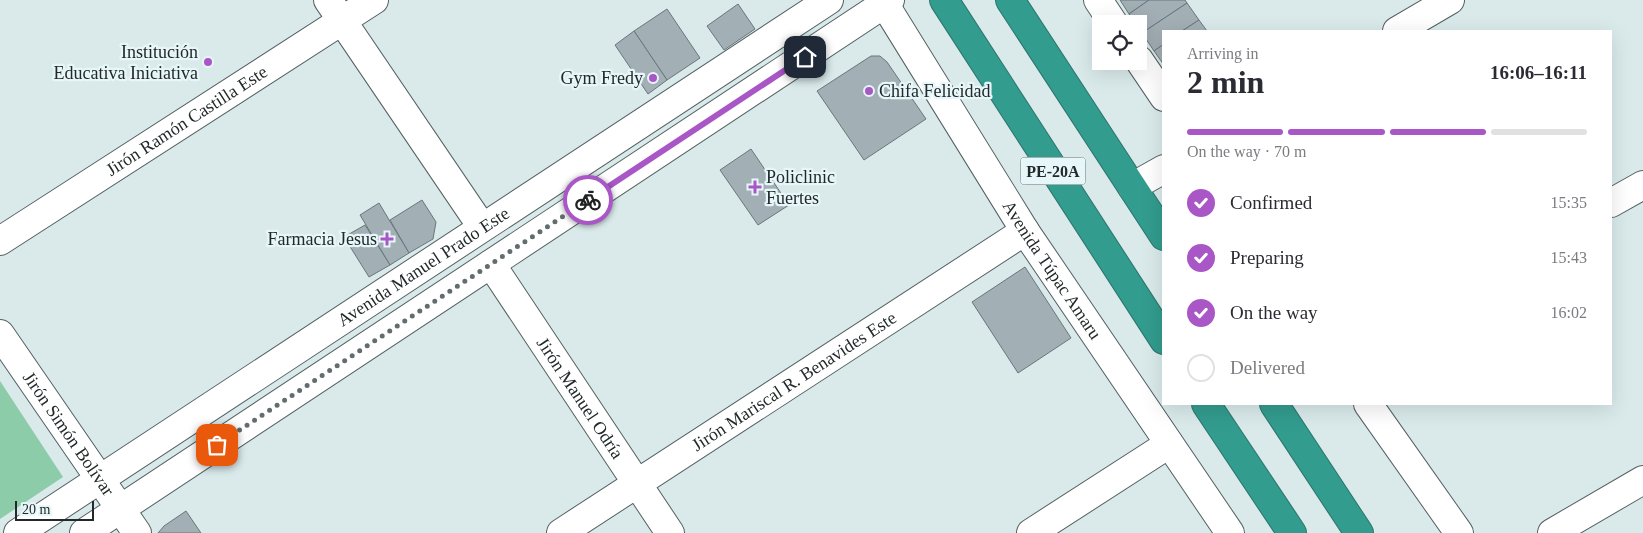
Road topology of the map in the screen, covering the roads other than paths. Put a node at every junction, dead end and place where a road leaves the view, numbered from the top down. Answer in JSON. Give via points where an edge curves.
{"nodes":[{"id":1,"x":374,"y":0,"type":"edge"},
{"id":2,"x":829,"y":0,"type":"edge"},
{"id":3,"x":944,"y":0,"type":"edge"},
{"id":4,"x":1010,"y":0,"type":"edge"},
{"id":5,"x":1098,"y":0,"type":"edge"},
{"id":6,"x":1450,"y":0,"type":"edge"},
{"id":7,"x":886,"y":1,"type":"edge"},
{"id":8,"x":335,"y":10,"type":"edge"},
{"id":9,"x":1108,"y":15,"type":"edge"},
{"id":10,"x":1399,"y":30,"type":"edge"},
{"id":11,"x":1146,"y":70,"type":"edge"},
{"id":12,"x":1162,"y":94,"type":"edge"},
{"id":13,"x":1162,"y":170,"type":"edge"},
{"id":14,"x":1643,"y":185,"type":"edge"},
{"id":15,"x":1132,"y":187,"type":"junction"},
{"id":16,"x":1612,"y":202,"type":"edge"},
{"id":17,"x":482,"y":228,"type":"junction"},
{"id":18,"x":1025,"y":231,"type":"junction"},
{"id":19,"x":1162,"y":233,"type":"edge"},
{"id":20,"x":0,"y":241,"type":"edge"},
{"id":21,"x":491,"y":264,"type":"junction"},
{"id":22,"x":0,"y":334,"type":"edge"},
{"id":23,"x":1162,"y":337,"type":"edge"},
{"id":24,"x":1207,"y":405,"type":"edge"},
{"id":25,"x":1275,"y":405,"type":"edge"},
{"id":26,"x":1369,"y":405,"type":"edge"},
{"id":27,"x":1169,"y":444,"type":"junction"},
{"id":28,"x":100,"y":479,"type":"junction"},
{"id":29,"x":1643,"y":480,"type":"edge"},
{"id":30,"x":637,"y":484,"type":"junction"},
{"id":31,"x":121,"y":508,"type":"junction"},
{"id":32,"x":18,"y":533,"type":"edge"},
{"id":33,"x":84,"y":533,"type":"edge"},
{"id":34,"x":138,"y":533,"type":"edge"},
{"id":35,"x":561,"y":533,"type":"edge"},
{"id":36,"x":670,"y":533,"type":"edge"},
{"id":37,"x":1031,"y":533,"type":"edge"},
{"id":38,"x":1230,"y":533,"type":"edge"},
{"id":39,"x":1292,"y":533,"type":"edge"},
{"id":40,"x":1359,"y":533,"type":"edge"},
{"id":41,"x":1459,"y":533,"type":"edge"},
{"id":42,"x":1552,"y":533,"type":"edge"}],
"edges":[{"from":1,"to":8,"type":"street","name":"Jirón Ramón Castilla Este"},
{"from":2,"to":17,"type":"street","name":"Avenida Manuel Prado Este"},
{"from":3,"to":23,"type":"highway","number":"PE-20A"},
{"from":4,"to":15,"type":"highway","number":"PE-20A"},
{"from":5,"to":9,"type":"street"},
{"from":6,"to":10,"type":"street"},
{"from":7,"to":18,"type":"street","name":"Avenida Túpac Amaru"},
{"from":7,"to":21,"type":"street","name":"Avenida Manuel Prado Este"},
{"from":8,"to":17,"type":"street"},
{"from":8,"to":20,"type":"street","name":"Jirón Ramón Castilla Este"},
{"from":11,"to":12,"type":"street"},
{"from":13,"to":15,"type":"street"},
{"from":14,"to":16,"type":"street"},
{"from":15,"to":19,"type":"highway","number":"PE-20A"},
{"from":17,"to":28,"type":"street","name":"Avenida Manuel Prado Este"},
{"from":18,"to":27,"type":"street","name":"Avenida Túpac Amaru"},
{"from":18,"to":30,"type":"street","name":"Jirón Mariscal R. Benavides Este"},
{"from":21,"to":30,"type":"street","name":"Jirón Manuel Odría"},
{"from":21,"to":31,"type":"street","name":"Avenida Manuel Prado Este"},
{"from":22,"to":28,"type":"street","name":"Jirón Simón Bolívar"},
{"from":24,"to":39,"type":"highway"},
{"from":25,"to":40,"type":"highway"},
{"from":26,"to":41,"type":"street"},
{"from":27,"to":37,"type":"street"},
{"from":27,"to":38,"type":"street","name":"Avenida Túpac Amaru"},
{"from":28,"to":31,"type":"street","name":"Jirón Simón Bolívar"},
{"from":28,"to":32,"type":"street","name":"Avenida Manuel Prado Este"},
{"from":29,"to":42,"type":"street"},
{"from":30,"to":35,"type":"street","name":"Jirón Mariscal R. Benavides Este"},
{"from":30,"to":36,"type":"street","name":"Jirón Manuel Odría"},
{"from":31,"to":33,"type":"street","name":"Avenida Manuel Prado Este"},
{"from":31,"to":34,"type":"street","name":"Jirón Simón Bolívar"}]}
